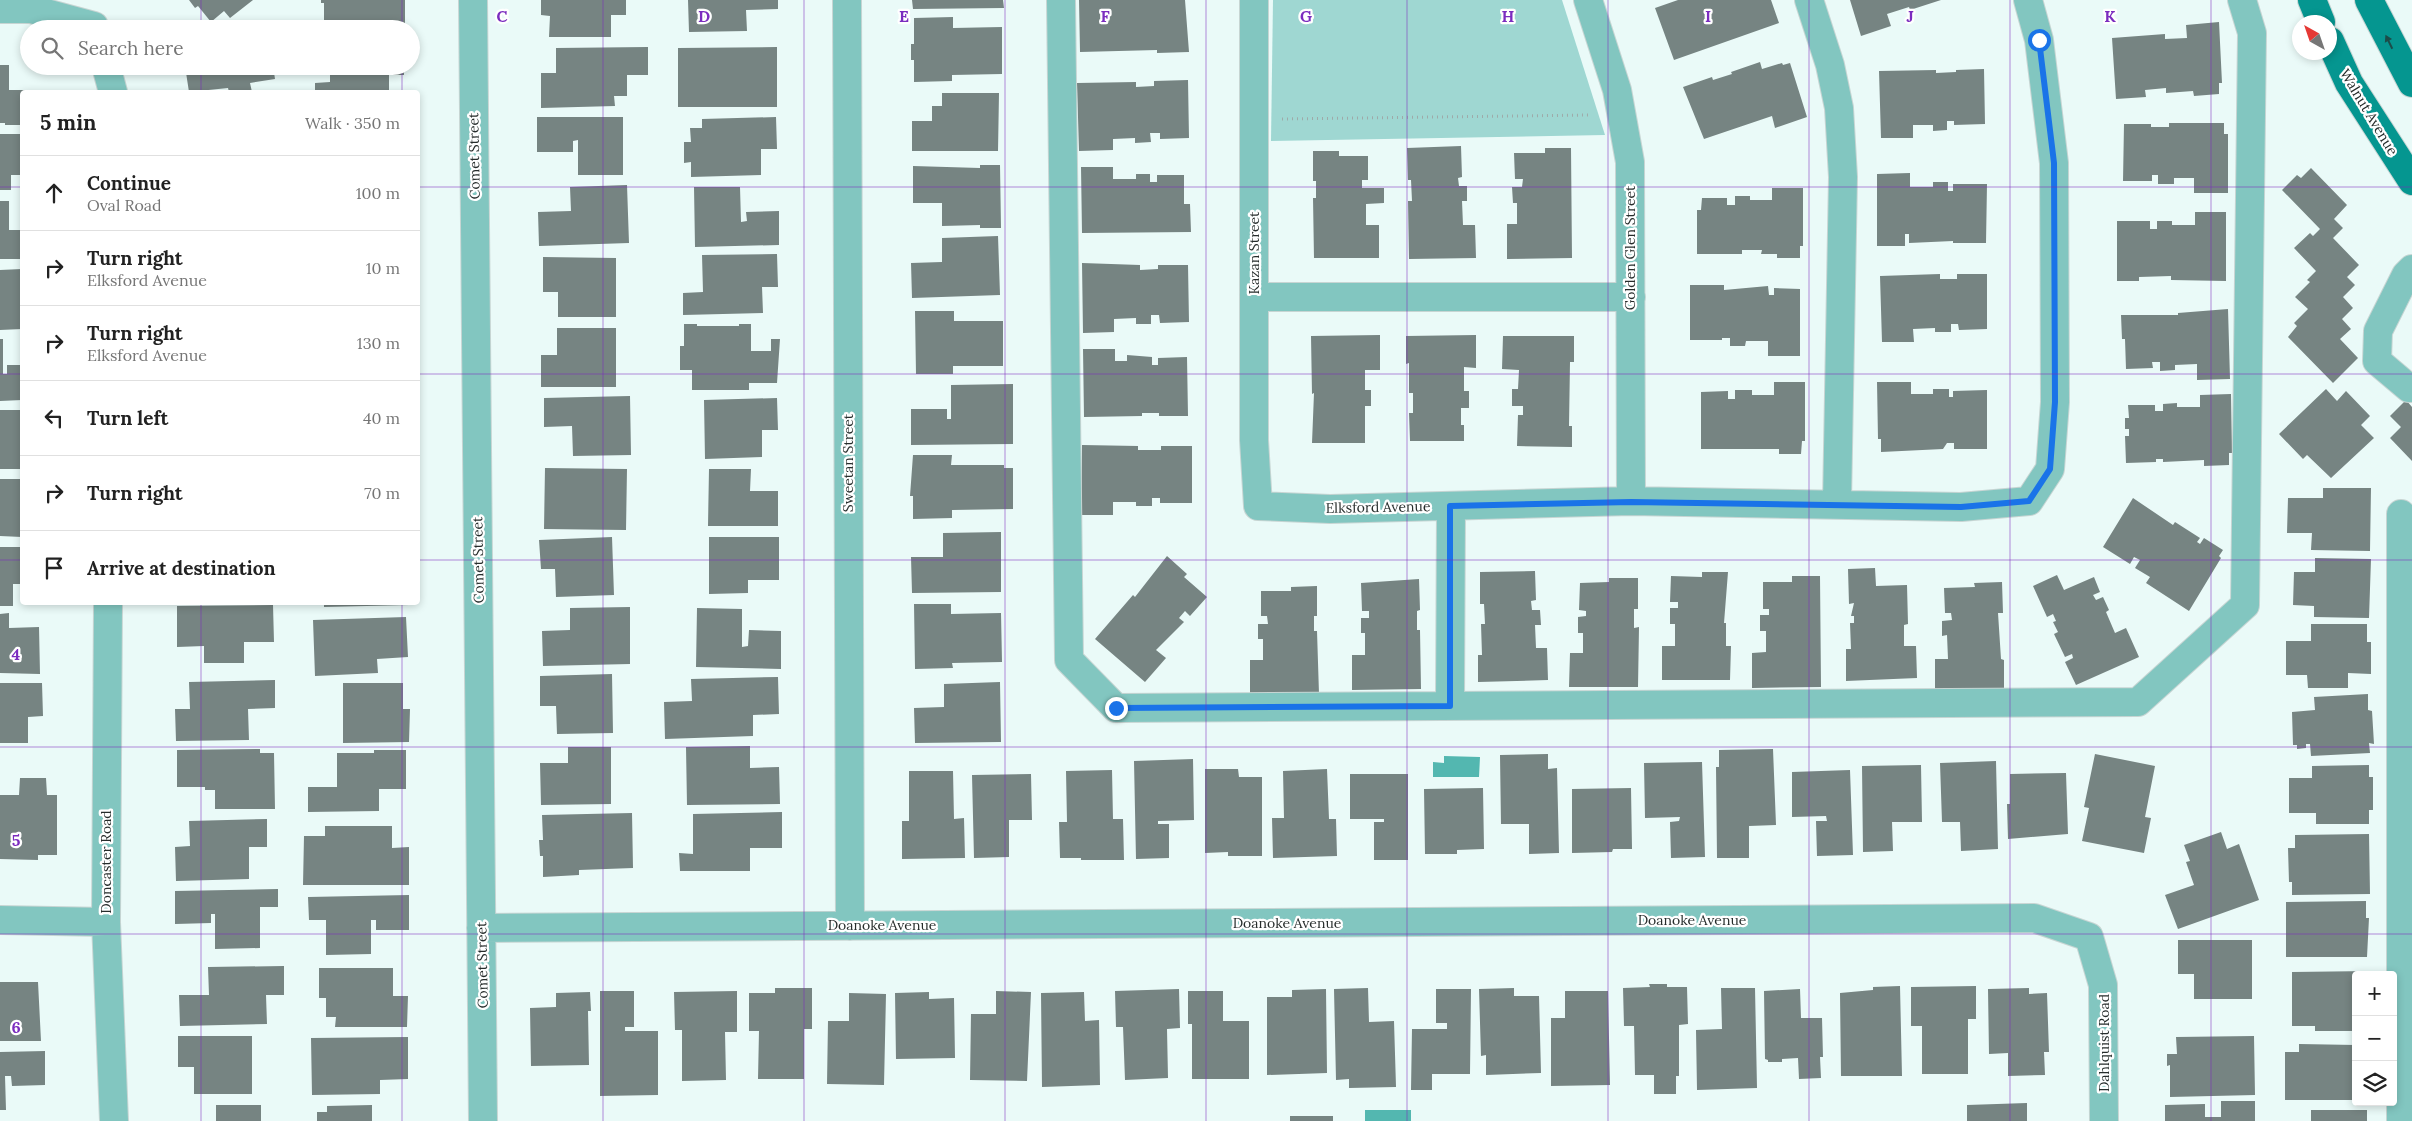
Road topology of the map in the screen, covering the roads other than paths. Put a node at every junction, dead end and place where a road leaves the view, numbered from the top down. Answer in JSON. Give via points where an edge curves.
{"nodes":[{"id":1,"x":473,"y":0,"type":"edge"},
{"id":2,"x":847,"y":0,"type":"edge"},
{"id":3,"x":1061,"y":0,"type":"edge"},
{"id":4,"x":1254,"y":0,"type":"edge"},
{"id":5,"x":1588,"y":0,"type":"edge"},
{"id":6,"x":1809,"y":0,"type":"edge"},
{"id":7,"x":2028,"y":0,"type":"edge"},
{"id":8,"x":2242,"y":0,"type":"edge"},
{"id":9,"x":2312,"y":0,"type":"edge"},
{"id":10,"x":2369,"y":0,"type":"edge"},
{"id":11,"x":0,"y":9,"type":"edge"},
{"id":12,"x":2318,"y":15,"type":"edge"},
{"id":13,"x":70,"y":20,"type":"edge"},
{"id":14,"x":2337,"y":56,"type":"edge"},
{"id":15,"x":108,"y":75,"type":"edge"},
{"id":16,"x":2412,"y":83,"type":"edge"},
{"id":17,"x":112,"y":90,"type":"edge"},
{"id":18,"x":2412,"y":181,"type":"edge"},
{"id":19,"x":2412,"y":269,"type":"edge"},
{"id":20,"x":1254,"y":296,"type":"junction"},
{"id":21,"x":1630,"y":297,"type":"junction"},
{"id":22,"x":2412,"y":388,"type":"edge"},
{"id":23,"x":1631,"y":502,"type":"junction"},
{"id":24,"x":1837,"y":503,"type":"junction"},
{"id":25,"x":1258,"y":506,"type":"joint"},
{"id":26,"x":1450,"y":506,"type":"junction"},
{"id":27,"x":2401,"y":514,"type":"dead end"},
{"id":28,"x":108,"y":605,"type":"edge"},
{"id":29,"x":1450,"y":706,"type":"junction"},
{"id":30,"x":2407,"y":798,"type":"edge"},
{"id":31,"x":0,"y":920,"type":"edge"},
{"id":32,"x":106,"y":922,"type":"junction"},
{"id":33,"x":850,"y":926,"type":"junction"},
{"id":34,"x":481,"y":928,"type":"junction"},
{"id":35,"x":2089,"y":937,"type":"joint"},
{"id":36,"x":114,"y":1121,"type":"edge"},
{"id":37,"x":483,"y":1121,"type":"edge"},
{"id":38,"x":2104,"y":1121,"type":"edge"},
{"id":39,"x":2401,"y":1121,"type":"edge"}],
"edges":[{"from":1,"to":34,"type":"street","name":"Comet Street"},
{"from":2,"to":33,"type":"street","name":"Sweetan Street"},
{"from":3,"to":29,"type":"street","via":[[1069,660],[1116,708]]},
{"from":4,"to":20,"type":"street","name":"Kazan Street"},
{"from":5,"to":21,"type":"street","name":"Golden Glen Street","via":[[1617,90],[1630,162]]},
{"from":6,"to":24,"type":"street","via":[[1830,65],[1839,108],[1843,177]]},
{"from":7,"to":24,"type":"street","name":"Elksford Avenue","via":[[2039,40],[2054,163],[2055,402],[2050,469],[2029,501],[1961,507]]},
{"from":8,"to":29,"type":"street","via":[[2252,33],[2245,605],[2138,702]]},
{"from":9,"to":12,"type":"main road"},
{"from":16,"to":10,"type":"main road","one_way":true},
{"from":11,"to":13,"type":"street","via":[[31,9]]},
{"from":14,"to":18,"type":"main road","name":"Walnut Avenue","via":[[2349,83]]},
{"from":15,"to":17,"type":"street"},
{"from":19,"to":22,"type":"street","via":[[2378,331],[2377,361]]},
{"from":20,"to":21,"type":"street"},
{"from":20,"to":25,"type":"street","name":"Kazan Street","via":[[1254,440]]},
{"from":21,"to":23,"type":"street","name":"Golden Glen Street"},
{"from":23,"to":24,"type":"street","name":"Elksford Avenue"},
{"from":23,"to":26,"type":"street","name":"Elksford Avenue"},
{"from":25,"to":26,"type":"street","name":"Elksford Avenue","via":[[1330,509]]},
{"from":26,"to":29,"type":"street"},
{"from":27,"to":30,"type":"street"},
{"from":28,"to":32,"type":"street","name":"Doncaster Road"},
{"from":30,"to":39,"type":"street"},
{"from":31,"to":32,"type":"street"},
{"from":32,"to":36,"type":"street","name":"Doncaster Road"},
{"from":33,"to":34,"type":"street","name":"Doanoke Avenue"},
{"from":33,"to":35,"type":"street","name":"Doanoke Avenue","via":[[2034,918]]},
{"from":34,"to":37,"type":"street","name":"Comet Street"},
{"from":35,"to":38,"type":"street","name":"Dahlquist Road","via":[[2103,985]]}]}
